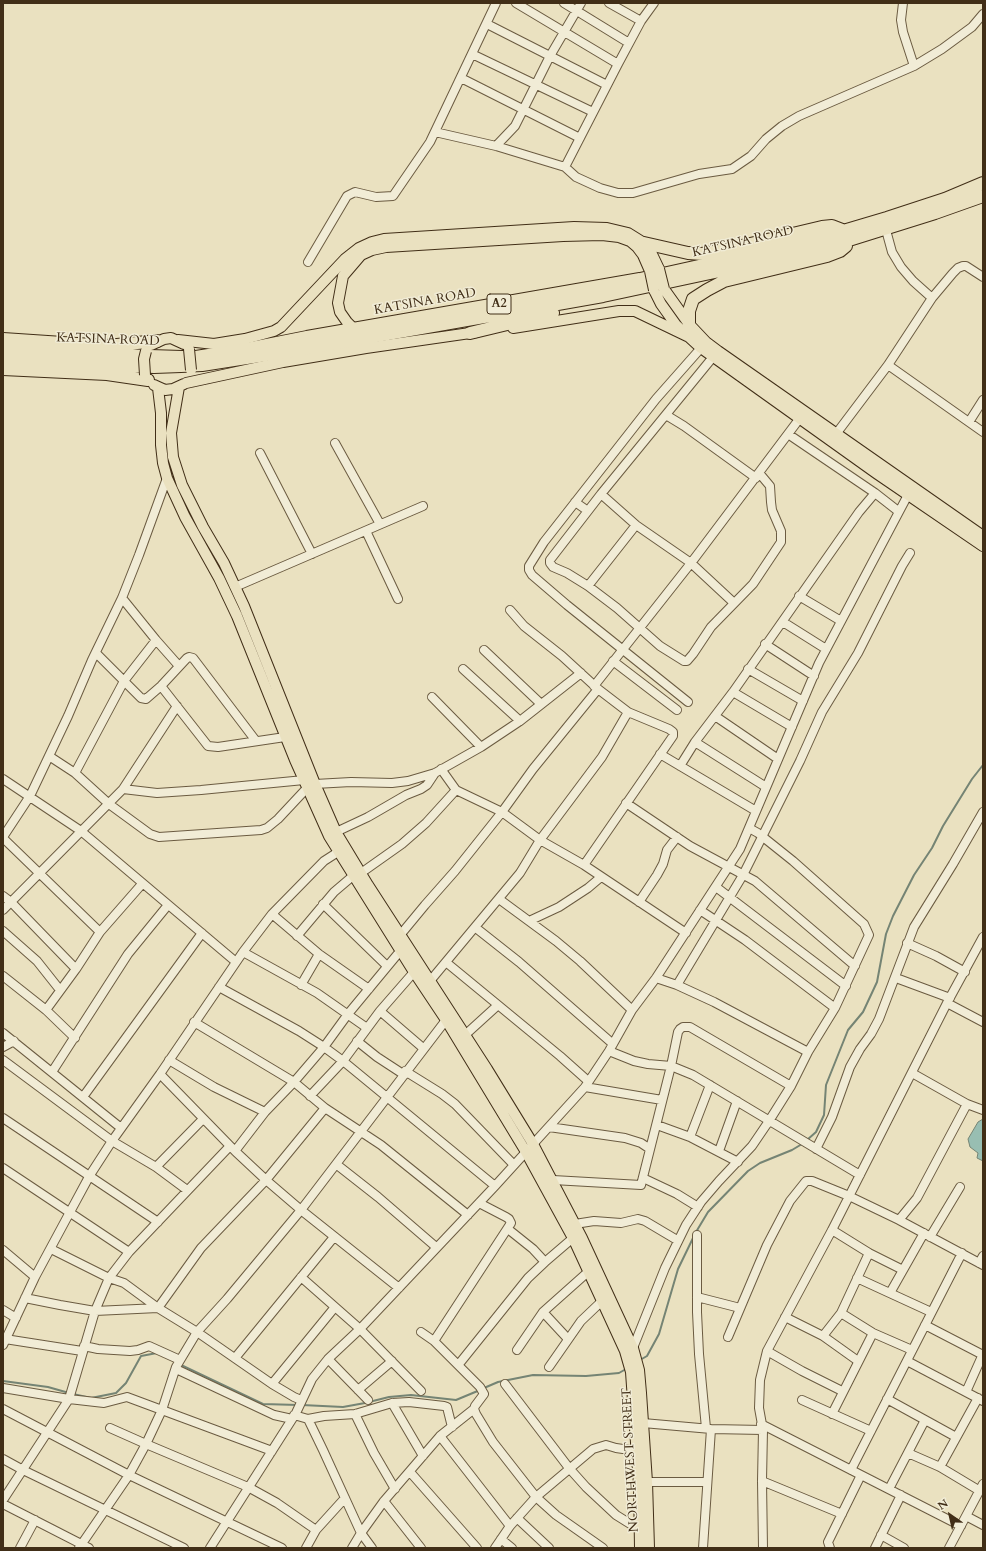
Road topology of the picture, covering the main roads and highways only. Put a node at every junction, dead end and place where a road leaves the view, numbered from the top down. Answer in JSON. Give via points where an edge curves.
{"nodes":[{"id":1,"x":983,"y":183,"type":"edge"},
{"id":2,"x":983,"y":196,"type":"edge"},
{"id":3,"x":845,"y":231,"type":"junction"},
{"id":4,"x":854,"y":239,"type":"junction"},
{"id":5,"x":644,"y":243,"type":"junction"},
{"id":6,"x":654,"y":270,"type":"junction"},
{"id":7,"x":635,"y":289,"type":"junction"},
{"id":8,"x":659,"y":289,"type":"junction"},
{"id":9,"x":689,"y":324,"type":"junction"},
{"id":10,"x":354,"y":329,"type":"junction"},
{"id":11,"x":470,"y":333,"type":"junction"},
{"id":12,"x":687,"y":336,"type":"junction"},
{"id":13,"x":3,"y":339,"type":"edge"},
{"id":14,"x":178,"y":340,"type":"junction"},
{"id":15,"x":157,"y":341,"type":"junction"},
{"id":16,"x":3,"y":349,"type":"edge"},
{"id":17,"x":3,"y":358,"type":"edge"},
{"id":18,"x":3,"y":368,"type":"edge"},
{"id":19,"x":150,"y":381,"type":"junction"},
{"id":20,"x":182,"y":385,"type":"junction"},
{"id":21,"x":910,"y":491,"type":"junction"},
{"id":22,"x":983,"y":536,"type":"edge"},
{"id":23,"x":983,"y":546,"type":"edge"},
{"id":24,"x":309,"y":784,"type":"junction"},
{"id":25,"x":357,"y":874,"type":"junction"},
{"id":26,"x":632,"y":1359,"type":"junction"},
{"id":27,"x":635,"y":1371,"type":"junction"},
{"id":28,"x":640,"y":1548,"type":"edge"},
{"id":29,"x":649,"y":1548,"type":"edge"}],
"edges":[{"from":1,"to":3,"type":"highway","name":"KATSINA ROAD","number":"A2","via":[[946,199]]},
{"from":2,"to":4,"type":"highway","name":"KATSINA ROAD","number":"A2"},
{"from":3,"to":5,"type":"highway","via":[[832,226],[822,227],[703,254]]},
{"from":3,"to":10,"type":"highway","name":"KATSINA ROAD","number":"A2","via":[[640,279]]},
{"from":4,"to":7,"type":"highway","name":"KATSINA ROAD","number":"A2"},
{"from":4,"to":9,"type":"highway","via":[[840,251],[827,256],[742,276],[706,290],[694,299],[689,311]]},
{"from":5,"to":6,"type":"main road","via":[[650,250]]},
{"from":5,"to":14,"type":"main road","via":[[628,233],[614,229],[574,227],[372,242],[345,259],[281,327],[274,331],[245,340],[214,344]]},
{"from":6,"to":8,"type":"main road","bridge":true},
{"from":6,"to":10,"type":"main road","via":[[630,242],[619,237],[602,235],[386,247],[361,256],[343,276],[338,303],[346,322]]},
{"from":7,"to":11,"type":"highway","via":[[622,298],[601,304]]},
{"from":7,"to":17,"type":"highway","name":"KATSINA ROAD","number":"A2","via":[[202,365],[154,367]]},
{"from":8,"to":9,"type":"main road"},
{"from":8,"to":12,"type":"main road","via":[[668,314]]},
{"from":9,"to":21,"type":"main road","via":[[706,342],[836,434]]},
{"from":10,"to":16,"type":"highway","name":"KATSINA ROAD","number":"A2","via":[[196,356],[105,355]]},
{"from":11,"to":12,"type":"main road","via":[[619,311],[635,311]]},
{"from":11,"to":20,"type":"main road","via":[[290,361]]},
{"from":12,"to":21,"type":"main road","via":[[800,418]]},
{"from":13,"to":15,"type":"highway","via":[[107,346]]},
{"from":14,"to":15,"type":"main road"},
{"from":14,"to":20,"type":"main road","bridge":true,"via":[[190,349],[190,377]]},
{"from":15,"to":19,"type":"main road","bridge":true,"via":[[146,351],[144,359]]},
{"from":18,"to":19,"type":"highway","via":[[107,374]]},
{"from":19,"to":20,"type":"main road","via":[[165,390]]},
{"from":19,"to":24,"type":"main road","via":[[161,413],[161,445],[167,478],[237,616],[285,737]]},
{"from":20,"to":24,"type":"main road","via":[[171,433],[182,485],[236,587]]},
{"from":21,"to":22,"type":"main road"},
{"from":21,"to":23,"type":"main road"},
{"from":24,"to":25,"type":"main road"},
{"from":24,"to":25,"type":"main road","via":[[329,836],[338,852]]},
{"from":25,"to":26,"type":"main road","via":[[414,972],[526,1152],[573,1238]]},
{"from":25,"to":26,"type":"main road","via":[[401,934],[534,1144],[633,1348]]},
{"from":26,"to":27,"type":"main road"},
{"from":27,"to":28,"type":"main road","name":"NORTHWEST STREET"},
{"from":27,"to":29,"type":"main road","name":"NORTHWEST STREET","via":[[643,1423]]}]}
